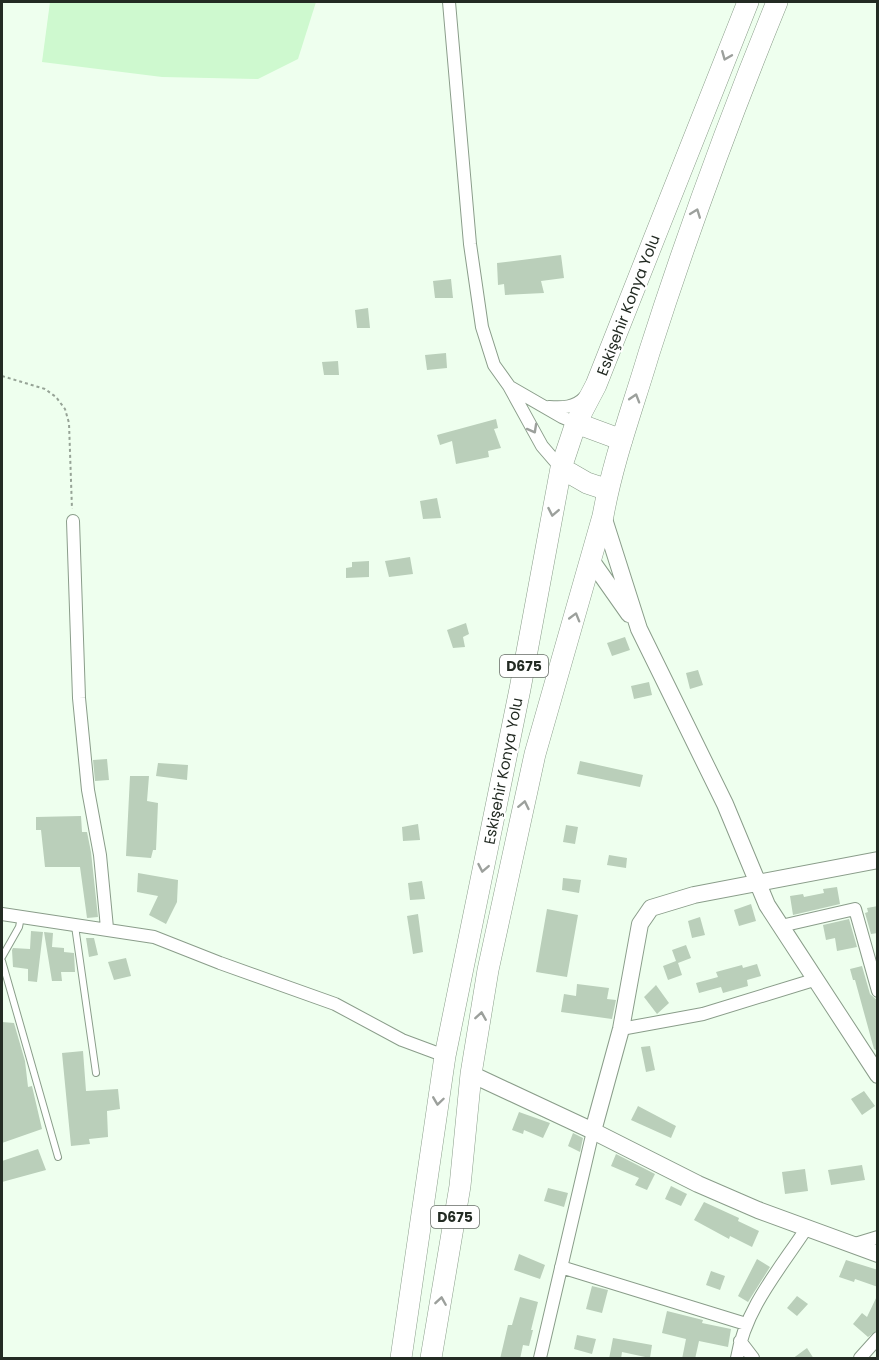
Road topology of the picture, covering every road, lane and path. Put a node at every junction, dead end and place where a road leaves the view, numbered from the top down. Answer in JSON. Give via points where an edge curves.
{"nodes":[{"id":1,"x":449,"y":2,"type":"edge"},
{"id":2,"x":748,"y":2,"type":"edge"},
{"id":3,"x":777,"y":2,"type":"edge"},
{"id":4,"x":2,"y":376,"type":"edge"},
{"id":5,"x":509,"y":386,"type":"junction"},
{"id":6,"x":596,"y":386,"type":"junction"},
{"id":7,"x":543,"y":406,"type":"junction"},
{"id":8,"x":576,"y":423,"type":"junction"},
{"id":9,"x":622,"y":440,"type":"junction"},
{"id":10,"x":561,"y":468,"type":"junction"},
{"id":11,"x":608,"y":490,"type":"junction"},
{"id":12,"x":603,"y":516,"type":"junction"},
{"id":13,"x":73,"y":521,"type":"joint"},
{"id":14,"x":591,"y":560,"type":"junction"},
{"id":15,"x":639,"y":627,"type":"junction"},
{"id":16,"x":878,"y":860,"type":"edge"},
{"id":17,"x":759,"y":884,"type":"junction"},
{"id":18,"x":2,"y":914,"type":"edge"},
{"id":19,"x":21,"y":917,"type":"junction"},
{"id":20,"x":75,"y":926,"type":"junction"},
{"id":21,"x":781,"y":926,"type":"junction"},
{"id":22,"x":106,"y":928,"type":"junction"},
{"id":23,"x":2,"y":959,"type":"edge"},
{"id":24,"x":817,"y":979,"type":"junction"},
{"id":25,"x":878,"y":992,"type":"edge"},
{"id":26,"x":621,"y":1029,"type":"junction"},
{"id":27,"x":444,"y":1056,"type":"junction"},
{"id":28,"x":96,"y":1072,"type":"dead end"},
{"id":29,"x":471,"y":1074,"type":"junction"},
{"id":30,"x":878,"y":1074,"type":"edge"},
{"id":31,"x":593,"y":1131,"type":"junction"},
{"id":32,"x":58,"y":1157,"type":"dead end"},
{"id":33,"x":806,"y":1229,"type":"junction"},
{"id":34,"x":878,"y":1237,"type":"edge"},
{"id":35,"x":855,"y":1244,"type":"junction"},
{"id":36,"x":878,"y":1254,"type":"edge"},
{"id":37,"x":561,"y":1267,"type":"junction"},
{"id":38,"x":746,"y":1324,"type":"junction"},
{"id":39,"x":878,"y":1338,"type":"edge"},
{"id":40,"x":740,"y":1341,"type":"junction"},
{"id":41,"x":401,"y":1359,"type":"edge"},
{"id":42,"x":431,"y":1359,"type":"edge"},
{"id":43,"x":540,"y":1359,"type":"edge"},
{"id":44,"x":737,"y":1359,"type":"edge"},
{"id":45,"x":753,"y":1359,"type":"edge"},
{"id":46,"x":860,"y":1359,"type":"edge"}],
"edges":[{"from":1,"to":5,"type":"street","via":[[470,244],[482,327],[494,365]]},
{"from":2,"to":6,"type":"highway","name":"Eskişehir Konya Yolu","number":"D675","one_way":true},
{"from":9,"to":3,"type":"highway","number":"D675","one_way":true,"via":[[679,258]]},
{"from":4,"to":13,"type":"path","via":[[45,389],[65,409]]},
{"from":5,"to":7,"type":"street"},
{"from":5,"to":10,"type":"street","one_way":true,"via":[[542,446]]},
{"from":6,"to":7,"type":"street","via":[[581,402],[565,408]]},
{"from":6,"to":8,"type":"highway","name":"Eskişehir Konya Yolu","number":"D675"},
{"from":7,"to":8,"type":"street"},
{"from":8,"to":9,"type":"highway"},
{"from":8,"to":10,"type":"highway","name":"Eskişehir Konya Yolu","number":"D675"},
{"from":9,"to":11,"type":"highway","number":"D675"},
{"from":10,"to":11,"type":"highway"},
{"from":10,"to":27,"type":"highway","name":"Eskişehir Konya Yolu","number":"D675","one_way":true},
{"from":11,"to":12,"type":"highway","number":"D675"},
{"from":12,"to":14,"type":"highway","number":"D675"},
{"from":12,"to":15,"type":"street"},
{"from":13,"to":22,"type":"street","via":[[79,698]]},
{"from":14,"to":15,"type":"street"},
{"from":29,"to":14,"type":"highway","number":"D675","one_way":true,"via":[[488,970],[535,754]]},
{"from":15,"to":17,"type":"street","via":[[725,804]]},
{"from":16,"to":17,"type":"street"},
{"from":17,"to":21,"type":"street"},
{"from":17,"to":26,"type":"street","via":[[694,895],[651,908],[640,924]]},
{"from":18,"to":19,"type":"street"},
{"from":19,"to":20,"type":"street"},
{"from":19,"to":23,"type":"lane"},
{"from":20,"to":22,"type":"street"},
{"from":20,"to":28,"type":"lane"},
{"from":21,"to":24,"type":"street"},
{"from":21,"to":25,"type":"street","via":[[855,909]]},
{"from":22,"to":27,"type":"street","via":[[154,937],[335,1004],[402,1040]]},
{"from":23,"to":32,"type":"lane"},
{"from":24,"to":26,"type":"street","via":[[703,1014]]},
{"from":24,"to":30,"type":"street"},
{"from":26,"to":31,"type":"street"},
{"from":27,"to":41,"type":"highway","name":"Eskişehir Konya Yolu","number":"D675","one_way":true},
{"from":29,"to":31,"type":"street"},
{"from":42,"to":29,"type":"highway","number":"D675","one_way":true,"via":[[460,1186]]},
{"from":31,"to":33,"type":"street","via":[[698,1184]]},
{"from":31,"to":37,"type":"street"},
{"from":33,"to":35,"type":"street"},
{"from":33,"to":38,"type":"street"},
{"from":34,"to":35,"type":"street"},
{"from":35,"to":36,"type":"street"},
{"from":37,"to":38,"type":"street"},
{"from":37,"to":43,"type":"street"},
{"from":38,"to":40,"type":"street"},
{"from":39,"to":46,"type":"street"},
{"from":40,"to":44,"type":"street"},
{"from":40,"to":45,"type":"street"}]}
